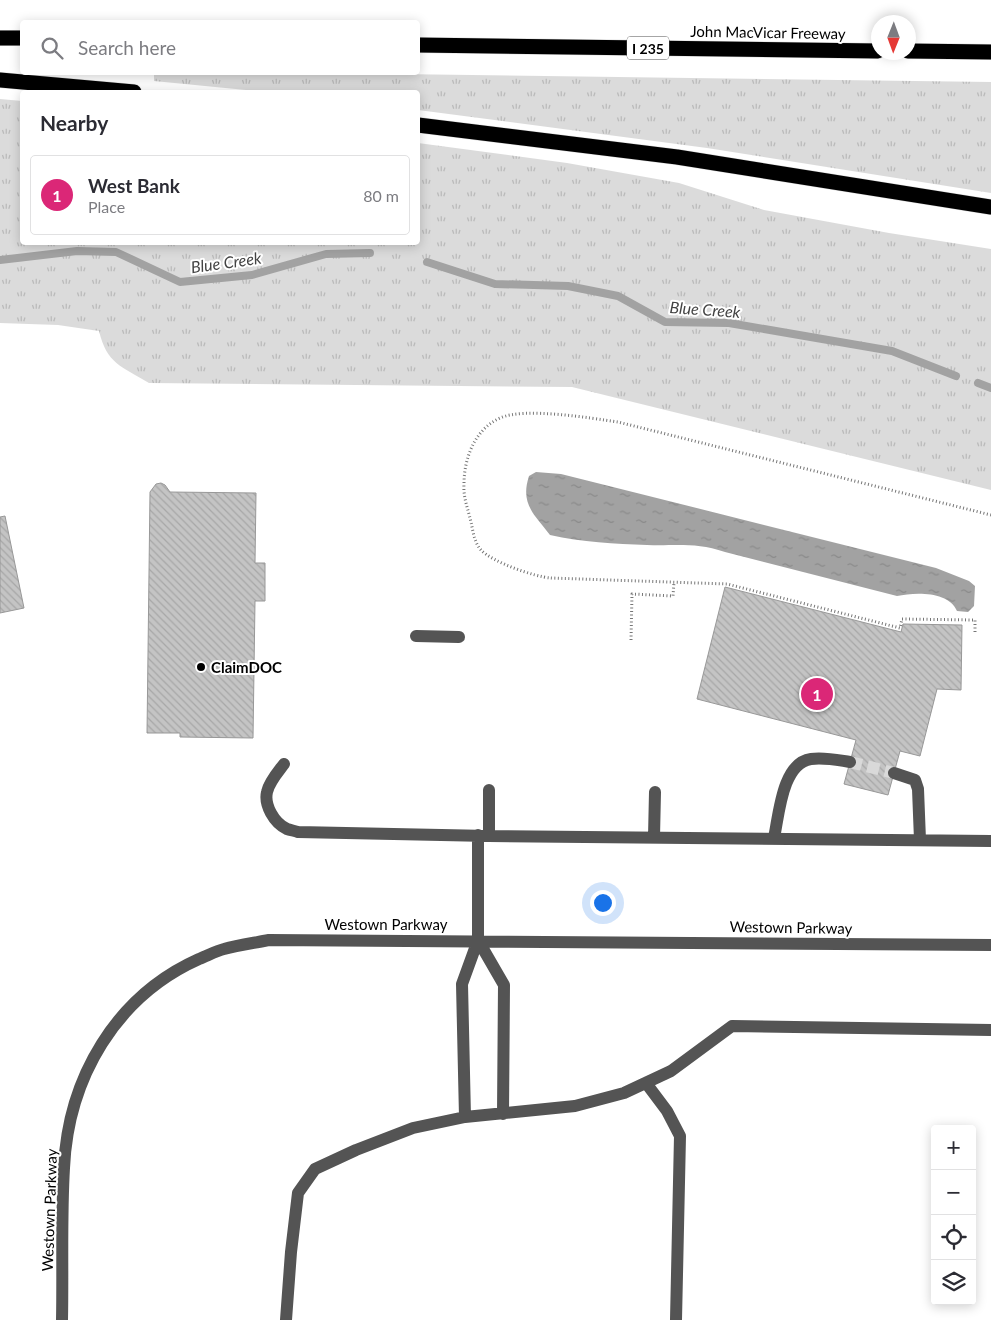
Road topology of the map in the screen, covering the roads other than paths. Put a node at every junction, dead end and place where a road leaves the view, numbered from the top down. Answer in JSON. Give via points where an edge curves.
{"nodes":[{"id":1,"x":0,"y":38,"type":"edge"},
{"id":2,"x":20,"y":38,"type":"edge"},
{"id":3,"x":420,"y":44,"type":"edge"},
{"id":4,"x":871,"y":51,"type":"edge"},
{"id":5,"x":916,"y":51,"type":"edge"},
{"id":6,"x":991,"y":52,"type":"edge"},
{"id":7,"x":0,"y":80,"type":"edge"},
{"id":8,"x":112,"y":90,"type":"edge"},
{"id":9,"x":420,"y":125,"type":"edge"},
{"id":10,"x":991,"y":207,"type":"edge"},
{"id":11,"x":416,"y":636,"type":"dead end"},
{"id":12,"x":459,"y":636,"type":"dead end"},
{"id":13,"x":850,"y":762,"type":"tunnel mouth"},
{"id":14,"x":284,"y":764,"type":"dead end"},
{"id":15,"x":894,"y":773,"type":"tunnel mouth"},
{"id":16,"x":489,"y":790,"type":"dead end"},
{"id":17,"x":655,"y":792,"type":"dead end"},
{"id":18,"x":484,"y":835,"type":"junction"},
{"id":19,"x":654,"y":837,"type":"junction"},
{"id":20,"x":774,"y":838,"type":"junction"},
{"id":21,"x":920,"y":840,"type":"junction"},
{"id":22,"x":991,"y":841,"type":"edge"},
{"id":23,"x":478,"y":940,"type":"junction"},
{"id":24,"x":991,"y":945,"type":"edge"},
{"id":25,"x":991,"y":1030,"type":"edge"},
{"id":26,"x":646,"y":1083,"type":"junction"},
{"id":27,"x":503,"y":1114,"type":"junction"},
{"id":28,"x":465,"y":1117,"type":"junction"},
{"id":29,"x":62,"y":1320,"type":"edge"},
{"id":30,"x":286,"y":1320,"type":"edge"},
{"id":31,"x":676,"y":1320,"type":"edge"}],
"edges":[{"from":1,"to":2,"type":"highway"},
{"from":3,"to":4,"type":"highway","name":"John MacVicar Freeway","number":"I 235"},
{"from":5,"to":6,"type":"highway"},
{"from":7,"to":8,"type":"highway"},
{"from":9,"to":10,"type":"highway","via":[[686,159]]},
{"from":11,"to":12,"type":"street"},
{"from":13,"to":20,"type":"street","via":[[826,758],[809,759],[796,765],[787,779]]},
{"from":14,"to":18,"type":"street","via":[[267,792],[267,804],[272,816],[285,828],[298,832]]},
{"from":15,"to":21,"type":"street","via":[[915,780]]},
{"from":16,"to":18,"type":"street"},
{"from":17,"to":19,"type":"street"},
{"from":18,"to":19,"type":"street"},
{"from":18,"to":23,"type":"street"},
{"from":19,"to":20,"type":"street"},
{"from":20,"to":21,"type":"street"},
{"from":21,"to":22,"type":"street"},
{"from":23,"to":24,"type":"street","name":"Westown Parkway"},
{"from":23,"to":27,"type":"street","via":[[504,984]]},
{"from":23,"to":28,"type":"street","via":[[462,984]]},
{"from":23,"to":29,"type":"street","name":"Westown Parkway","via":[[269,940],[223,949],[180,968],[142,995],[111,1029],[87,1069],[72,1113],[64,1166]]},
{"from":25,"to":26,"type":"street","via":[[732,1026],[671,1071]]},
{"from":26,"to":27,"type":"street","via":[[624,1094],[574,1106]]},
{"from":26,"to":31,"type":"street","via":[[667,1111],[680,1136]]},
{"from":27,"to":28,"type":"street"},
{"from":28,"to":30,"type":"street","via":[[413,1128],[315,1169],[298,1193]]}]}
